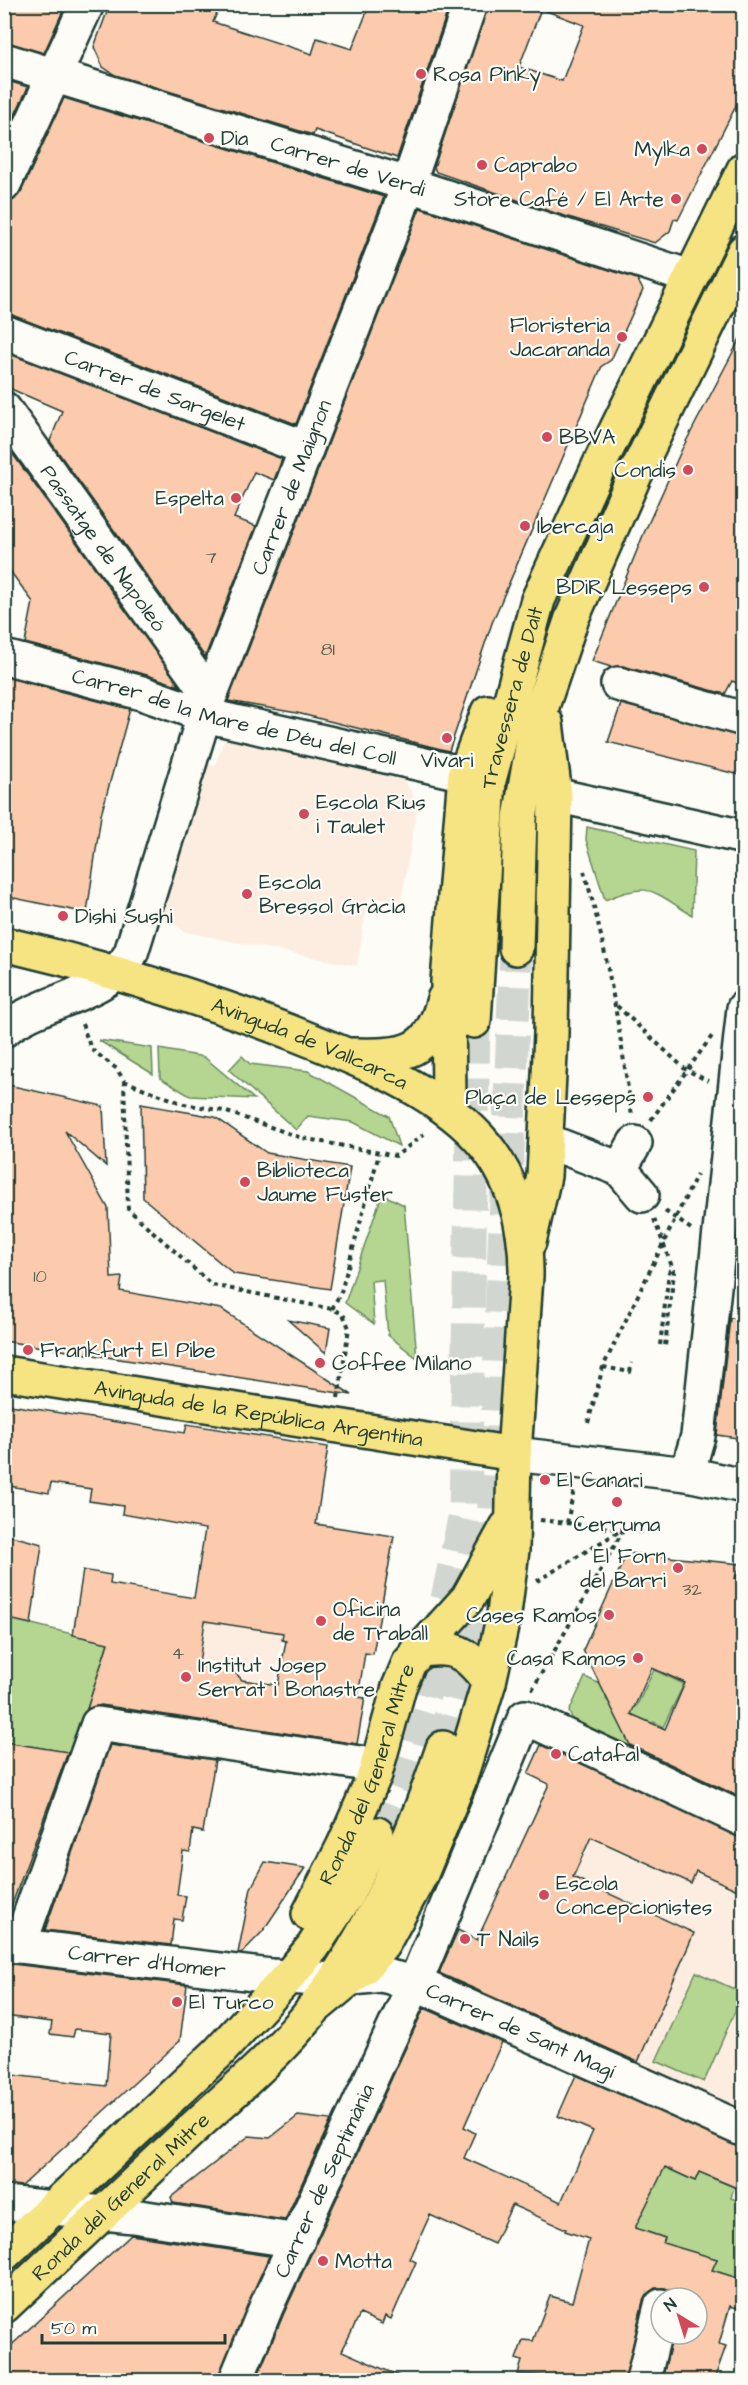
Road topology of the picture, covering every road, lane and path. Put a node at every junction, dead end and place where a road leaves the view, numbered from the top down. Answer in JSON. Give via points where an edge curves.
{"nodes":[{"id":1,"x":87,"y":4,"type":"edge"},
{"id":2,"x":470,"y":4,"type":"edge"},
{"id":3,"x":4,"y":60,"type":"edge"},
{"id":4,"x":53,"y":75,"type":"junction"},
{"id":5,"x":744,"y":169,"type":"edge"},
{"id":6,"x":4,"y":183,"type":"edge"},
{"id":7,"x":407,"y":184,"type":"junction"},
{"id":8,"x":744,"y":251,"type":"edge"},
{"id":9,"x":690,"y":278,"type":"junction"},
{"id":10,"x":734,"y":292,"type":"edge"},
{"id":11,"x":4,"y":332,"type":"edge"},
{"id":12,"x":4,"y":409,"type":"edge"},
{"id":13,"x":305,"y":448,"type":"junction"},
{"id":14,"x":4,"y":657,"type":"edge"},
{"id":15,"x":618,"y":684,"type":"dead end"},
{"id":16,"x":544,"y":699,"type":"junction"},
{"id":17,"x":204,"y":701,"type":"junction"},
{"id":18,"x":744,"y":719,"type":"edge"},
{"id":19,"x":477,"y":777,"type":"junction"},
{"id":20,"x":523,"y":788,"type":"junction"},
{"id":21,"x":555,"y":795,"type":"junction"},
{"id":22,"x":744,"y":837,"type":"edge"},
{"id":23,"x":582,"y":863,"type":"dead end"},
{"id":24,"x":4,"y":944,"type":"edge"},
{"id":25,"x":516,"y":948,"type":"tunnel mouth"},
{"id":26,"x":119,"y":972,"type":"junction"},
{"id":27,"x":448,"y":981,"type":"junction"},
{"id":28,"x":616,"y":1005,"type":"junction"},
{"id":29,"x":744,"y":1008,"type":"edge"},
{"id":30,"x":474,"y":1021,"type":"tunnel mouth"},
{"id":31,"x":82,"y":1024,"type":"dead end"},
{"id":32,"x":4,"y":1030,"type":"edge"},
{"id":33,"x":714,"y":1033,"type":"dead end"},
{"id":34,"x":348,"y":1055,"type":"junction"},
{"id":35,"x":685,"y":1070,"type":"junction"},
{"id":36,"x":124,"y":1081,"type":"junction"},
{"id":37,"x":738,"y":1093,"type":"edge"},
{"id":38,"x":449,"y":1110,"type":"junction"},
{"id":39,"x":424,"y":1134,"type":"dead end"},
{"id":40,"x":560,"y":1146,"type":"dead end"},
{"id":41,"x":379,"y":1154,"type":"junction"},
{"id":42,"x":628,"y":1156,"type":"junction"},
{"id":43,"x":700,"y":1167,"type":"dead end"},
{"id":44,"x":642,"y":1195,"type":"junction"},
{"id":45,"x":675,"y":1218,"type":"junction"},
{"id":46,"x":663,"y":1241,"type":"junction"},
{"id":47,"x":718,"y":1248,"type":"junction"},
{"id":48,"x":526,"y":1253,"type":"junction"},
{"id":49,"x":332,"y":1309,"type":"junction"},
{"id":50,"x":663,"y":1345,"type":"dead end"},
{"id":51,"x":632,"y":1363,"type":"dead end"},
{"id":52,"x":603,"y":1366,"type":"junction"},
{"id":53,"x":4,"y":1373,"type":"edge"},
{"id":54,"x":337,"y":1404,"type":"dead end"},
{"id":55,"x":588,"y":1423,"type":"dead end"},
{"id":56,"x":514,"y":1454,"type":"junction"},
{"id":57,"x":687,"y":1474,"type":"junction"},
{"id":58,"x":576,"y":1483,"type":"dead end"},
{"id":59,"x":744,"y":1486,"type":"edge"},
{"id":60,"x":528,"y":1519,"type":"junction"},
{"id":61,"x":567,"y":1523,"type":"junction"},
{"id":62,"x":624,"y":1529,"type":"junction"},
{"id":63,"x":644,"y":1532,"type":"dead end"},
{"id":64,"x":528,"y":1586,"type":"dead end"},
{"id":65,"x":417,"y":1651,"type":"junction"},
{"id":66,"x":489,"y":1682,"type":"junction"},
{"id":67,"x":528,"y":1704,"type":"junction"},
{"id":68,"x":443,"y":1748,"type":"tunnel mouth"},
{"id":69,"x":375,"y":1774,"type":"junction"},
{"id":70,"x":744,"y":1820,"type":"edge"},
{"id":71,"x":377,"y":1834,"type":"tunnel mouth"},
{"id":72,"x":12,"y":1945,"type":"edge"},
{"id":73,"x":280,"y":1976,"type":"junction"},
{"id":74,"x":344,"y":1979,"type":"junction"},
{"id":75,"x":415,"y":1983,"type":"junction"},
{"id":76,"x":744,"y":2130,"type":"edge"},
{"id":77,"x":4,"y":2203,"type":"edge"},
{"id":78,"x":53,"y":2208,"type":"junction"},
{"id":79,"x":102,"y":2214,"type":"junction"},
{"id":80,"x":298,"y":2241,"type":"junction"},
{"id":81,"x":4,"y":2254,"type":"edge"},
{"id":82,"x":4,"y":2306,"type":"edge"},
{"id":83,"x":651,"y":2346,"type":"edge"},
{"id":84,"x":237,"y":2380,"type":"edge"},
{"id":85,"x":643,"y":2380,"type":"edge"}],
"edges":[{"from":1,"to":4,"type":"street"},
{"from":2,"to":7,"type":"street","name":"Carrer de Maignon"},
{"from":3,"to":4,"type":"street","name":"Carrer de Verdi"},
{"from":4,"to":6,"type":"street"},
{"from":4,"to":7,"type":"street","name":"Carrer de Verdi"},
{"from":5,"to":9,"type":"main road","name":"Travessera de Dalt"},
{"from":7,"to":9,"type":"street","name":"Carrer de Verdi"},
{"from":7,"to":13,"type":"street","name":"Carrer de Maignon"},
{"from":8,"to":10,"type":"main road","name":"Travessera de Dalt"},
{"from":9,"to":10,"type":"main road"},
{"from":9,"to":19,"type":"main road","name":"Travessera de Dalt","via":[[538,600]]},
{"from":10,"to":16,"type":"main road","name":"Travessera de Dalt","via":[[629,488],[572,618]]},
{"from":11,"to":13,"type":"street","name":"Carrer de Sargelet"},
{"from":12,"to":17,"type":"street","name":"Passatge de Napoleó"},
{"from":13,"to":17,"type":"street","name":"Carrer de Maignon"},
{"from":14,"to":17,"type":"street","name":"Carrer de la Mare de Déu del Coll","via":[[142,693]]},
{"from":15,"to":18,"type":"street"},
{"from":16,"to":20,"type":"main road","name":"Travessera de Dalt"},
{"from":16,"to":21,"type":"main road"},
{"from":17,"to":19,"type":"street","name":"Carrer de la Mare de Déu del Coll"},
{"from":17,"to":26,"type":"street","name":"Carrer de Maignon","via":[[131,953]]},
{"from":19,"to":20,"type":"main road"},
{"from":19,"to":27,"type":"main road"},
{"from":19,"to":30,"type":"main road","name":"Travessera de Dalt"},
{"from":20,"to":21,"type":"main road"},
{"from":20,"to":25,"type":"main road","name":"Travessera de Dalt"},
{"from":21,"to":22,"type":"street"},
{"from":21,"to":48,"type":"main road","via":[[544,1176]]},
{"from":23,"to":28,"type":"path","via":[[596,908]]},
{"from":24,"to":26,"type":"main road","name":"Avinguda de Vallcarca"},
{"from":26,"to":32,"type":"street","via":[[36,1010]]},
{"from":26,"to":34,"type":"main road","name":"Avinguda de Vallcarca"},
{"from":27,"to":34,"type":"main road","via":[[438,1022],[424,1041],[400,1053]]},
{"from":27,"to":38,"type":"main road"},
{"from":28,"to":35,"type":"path"},
{"from":28,"to":42,"type":"path"},
{"from":29,"to":37,"type":"street"},
{"from":31,"to":36,"type":"path","via":[[92,1049],[117,1069]]},
{"from":33,"to":35,"type":"path"},
{"from":34,"to":38,"type":"main road","name":"Avinguda de Vallcarca"},
{"from":35,"to":37,"type":"path"},
{"from":35,"to":42,"type":"path"},
{"from":36,"to":41,"type":"path","via":[[184,1104],[224,1111],[302,1138]]},
{"from":36,"to":49,"type":"path","via":[[128,1209],[212,1285]]},
{"from":37,"to":47,"type":"street"},
{"from":38,"to":48,"type":"main road","name":"Avinguda de Vallcarca","via":[[479,1138],[499,1165],[514,1196]]},
{"from":39,"to":41,"type":"path","via":[[396,1156]]},
{"from":40,"to":42,"type":"street"},
{"from":41,"to":49,"type":"path","via":[[341,1292]]},
{"from":42,"to":44,"type":"street"},
{"from":43,"to":45,"type":"path"},
{"from":44,"to":45,"type":"path"},
{"from":44,"to":46,"type":"path"},
{"from":45,"to":46,"type":"path"},
{"from":45,"to":47,"type":"path"},
{"from":46,"to":50,"type":"path","via":[[673,1270],[669,1272]]},
{"from":46,"to":52,"type":"path"},
{"from":47,"to":57,"type":"street","via":[[698,1436]]},
{"from":48,"to":56,"type":"main road"},
{"from":49,"to":54,"type":"path","via":[[343,1314],[349,1328]]},
{"from":51,"to":52,"type":"path","via":[[630,1372]]},
{"from":52,"to":55,"type":"path"},
{"from":53,"to":56,"type":"main road","name":"Avinguda de la República Argentina"},
{"from":56,"to":57,"type":"street"},
{"from":56,"to":60,"type":"main road","name":"Ronda del General Mitre"},
{"from":57,"to":59,"type":"street"},
{"from":58,"to":61,"type":"path"},
{"from":60,"to":61,"type":"path"},
{"from":60,"to":65,"type":"main road","name":"Ronda del General Mitre","via":[[468,1598]]},
{"from":60,"to":66,"type":"main road","name":"Ronda del General Mitre","via":[[512,1550],[504,1614]]},
{"from":61,"to":62,"type":"path"},
{"from":62,"to":63,"type":"path"},
{"from":62,"to":64,"type":"path"},
{"from":62,"to":67,"type":"path"},
{"from":65,"to":66,"type":"main road","via":[[457,1651],[471,1659]]},
{"from":65,"to":69,"type":"main road","name":"Ronda del General Mitre","via":[[399,1687]]},
{"from":66,"to":74,"type":"main road","name":"Ronda del General Mitre","via":[[459,1781],[421,1874],[382,1944]]},
{"from":67,"to":70,"type":"street"},
{"from":67,"to":75,"type":"street"},
{"from":68,"to":74,"type":"main road","name":"Ronda del General Mitre","via":[[425,1803]]},
{"from":69,"to":72,"type":"street","via":[[360,1763],[98,1724]]},
{"from":69,"to":73,"type":"main road","name":"Ronda del General Mitre"},
{"from":71,"to":73,"type":"main road","name":"Ronda del General Mitre","via":[[345,1898],[313,1947]]},
{"from":72,"to":73,"type":"street","name":"Carrer d'Homer"},
{"from":73,"to":74,"type":"street","name":"Carrer de Sant Magí"},
{"from":73,"to":78,"type":"main road","name":"Ronda del General Mitre","via":[[255,2012],[218,2053]]},
{"from":74,"to":75,"type":"street","name":"Carrer de Sant Magí","via":[[381,1975]]},
{"from":74,"to":79,"type":"main road","name":"Ronda del General Mitre","via":[[286,2041]]},
{"from":75,"to":76,"type":"street","name":"Carrer de Sant Magí"},
{"from":75,"to":80,"type":"street","name":"Carrer de Septimània"},
{"from":77,"to":78,"type":"street"},
{"from":78,"to":79,"type":"street"},
{"from":78,"to":81,"type":"main road","name":"Ronda del General Mitre"},
{"from":79,"to":80,"type":"street"},
{"from":79,"to":82,"type":"main road","name":"Ronda del General Mitre"},
{"from":80,"to":84,"type":"street","name":"Carrer de Septimània","via":[[267,2304]]},
{"from":83,"to":85,"type":"street"}]}
